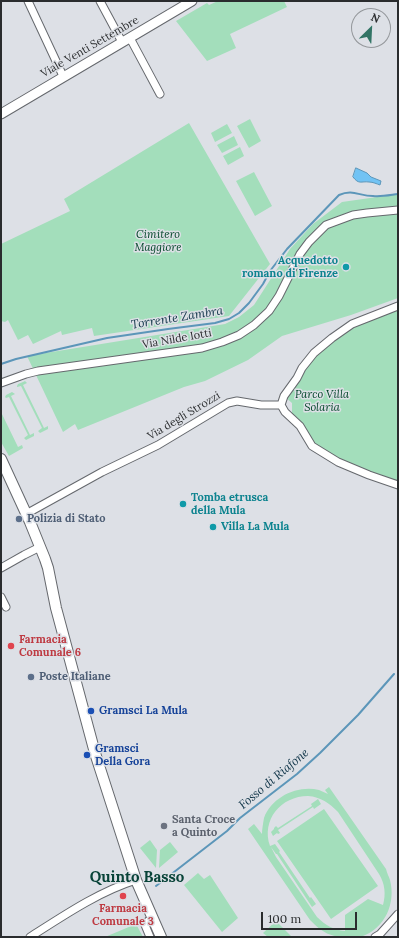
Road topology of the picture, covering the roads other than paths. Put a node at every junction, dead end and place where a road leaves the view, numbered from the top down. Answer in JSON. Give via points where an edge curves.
{"nodes":[{"id":1,"x":28,"y":1,"type":"edge"},
{"id":2,"x":100,"y":1,"type":"edge"},
{"id":3,"x":192,"y":1,"type":"edge"},
{"id":4,"x":126,"y":40,"type":"junction"},
{"id":5,"x":63,"y":76,"type":"junction"},
{"id":6,"x":160,"y":94,"type":"dead end"},
{"id":7,"x":1,"y":114,"type":"edge"},
{"id":8,"x":398,"y":210,"type":"edge"},
{"id":9,"x":398,"y":306,"type":"edge"},
{"id":10,"x":1,"y":384,"type":"edge"},
{"id":11,"x":281,"y":405,"type":"junction"},
{"id":12,"x":1,"y":460,"type":"edge"},
{"id":13,"x":398,"y":485,"type":"edge"},
{"id":14,"x":26,"y":514,"type":"junction"},
{"id":15,"x":40,"y":547,"type":"junction"},
{"id":16,"x":1,"y":568,"type":"edge"},
{"id":17,"x":1,"y":597,"type":"edge"},
{"id":18,"x":6,"y":607,"type":"dead end"},
{"id":19,"x":136,"y":880,"type":"junction"},
{"id":20,"x":398,"y":914,"type":"edge"},
{"id":21,"x":153,"y":919,"type":"junction"},
{"id":22,"x":30,"y":937,"type":"edge"},
{"id":23,"x":150,"y":937,"type":"edge"},
{"id":24,"x":161,"y":937,"type":"edge"},
{"id":25,"x":376,"y":937,"type":"edge"}],
"edges":[{"from":1,"to":5,"type":"street"},
{"from":2,"to":4,"type":"street"},
{"from":3,"to":4,"type":"street","name":"Viale Venti Settembre"},
{"from":4,"to":5,"type":"street","name":"Viale Venti Settembre"},
{"from":4,"to":6,"type":"street"},
{"from":5,"to":7,"type":"street","name":"Viale Venti Settembre"},
{"from":8,"to":10,"type":"street","name":"Via Nilde Iotti","via":[[353,215],[326,225],[300,254],[269,311],[246,331],[232,338],[202,348],[59,367],[26,374]]},
{"from":9,"to":11,"type":"street","via":[[352,324],[314,353],[284,396]]},
{"from":11,"to":13,"type":"street","via":[[300,426],[312,446],[338,462]]},
{"from":11,"to":14,"type":"street","name":"Via degli Strozzi","via":[[237,401],[228,403],[158,445],[102,472]]},
{"from":12,"to":14,"type":"main road"},
{"from":14,"to":15,"type":"main road"},
{"from":15,"to":16,"type":"street"},
{"from":15,"to":19,"type":"main road","via":[[48,568],[95,753]]},
{"from":17,"to":18,"type":"street"},
{"from":19,"to":21,"type":"main road"},
{"from":19,"to":22,"type":"street","via":[[80,906]]},
{"from":20,"to":25,"type":"street"},
{"from":21,"to":23,"type":"street","via":[[145,925]]},
{"from":21,"to":24,"type":"main road"}]}
